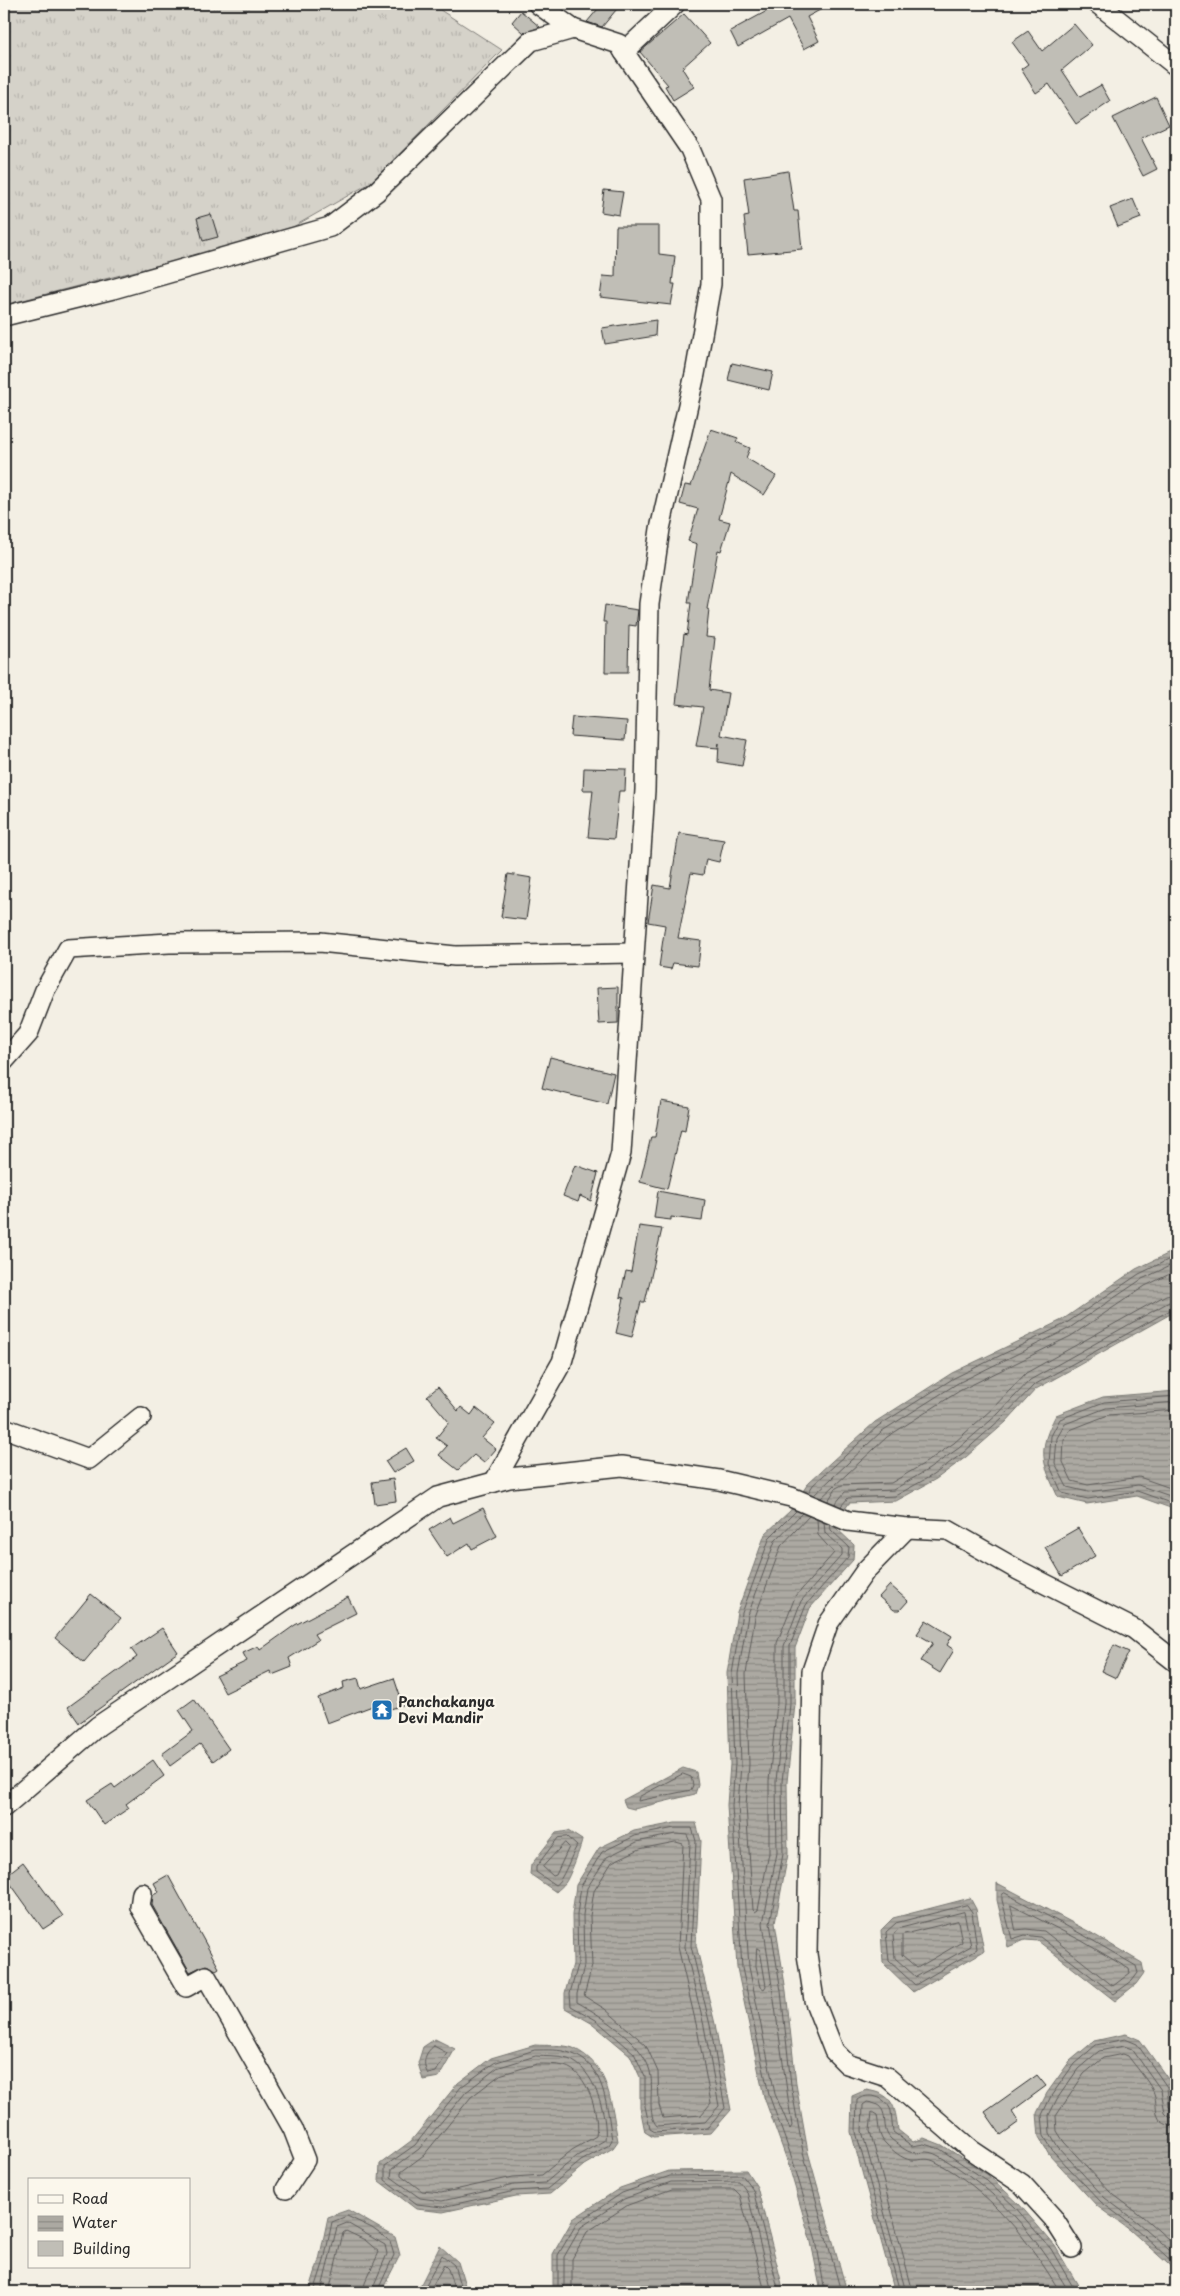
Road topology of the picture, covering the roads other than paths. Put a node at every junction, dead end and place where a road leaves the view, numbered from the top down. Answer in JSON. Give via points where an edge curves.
{"nodes":[{"id":1,"x":538,"y":4,"type":"edge"},
{"id":2,"x":675,"y":4,"type":"edge"},
{"id":3,"x":1098,"y":4,"type":"edge"},
{"id":4,"x":573,"y":29,"type":"junction"},
{"id":5,"x":624,"y":52,"type":"junction"},
{"id":6,"x":1176,"y":66,"type":"edge"},
{"id":7,"x":4,"y":316,"type":"edge"},
{"id":8,"x":633,"y":953,"type":"junction"},
{"id":9,"x":4,"y":1061,"type":"edge"},
{"id":10,"x":141,"y":1417,"type":"dead end"},
{"id":11,"x":4,"y":1428,"type":"edge"},
{"id":12,"x":494,"y":1482,"type":"junction"},
{"id":13,"x":907,"y":1528,"type":"junction"},
{"id":14,"x":1176,"y":1662,"type":"edge"},
{"id":15,"x":4,"y":1807,"type":"edge"},
{"id":16,"x":142,"y":1892,"type":"dead end"},
{"id":17,"x":286,"y":2190,"type":"dead end"},
{"id":18,"x":1072,"y":2248,"type":"dead end"}],
"edges":[{"from":1,"to":4,"type":"street"},
{"from":2,"to":5,"type":"street"},
{"from":3,"to":6,"type":"street"},
{"from":4,"to":5,"type":"street","via":[[619,44]]},
{"from":4,"to":7,"type":"street","via":[[531,41],[376,192],[330,227],[113,289]]},
{"from":5,"to":8,"type":"street","via":[[690,149],[711,199],[711,284],[695,374],[660,528],[649,604],[645,790]]},
{"from":8,"to":9,"type":"street","via":[[456,956],[320,942],[169,943],[68,949],[45,990],[28,1034]]},
{"from":8,"to":12,"type":"street","via":[[621,1152],[562,1362]]},
{"from":10,"to":11,"type":"street","via":[[89,1459]]},
{"from":12,"to":13,"type":"street","via":[[622,1466],[719,1480],[791,1496],[848,1521]]},
{"from":12,"to":15,"type":"street","via":[[438,1498],[98,1726]]},
{"from":13,"to":14,"type":"street","via":[[948,1530],[1134,1629]]},
{"from":13,"to":18,"type":"street","via":[[866,1570],[828,1624],[812,1671],[807,1954],[814,2000],[834,2052],[847,2064],[888,2077],[971,2150],[1022,2184],[1052,2218]]},
{"from":16,"to":17,"type":"street","via":[[140,1907],[186,1987],[206,1976],[293,2130],[305,2160]]}]}
